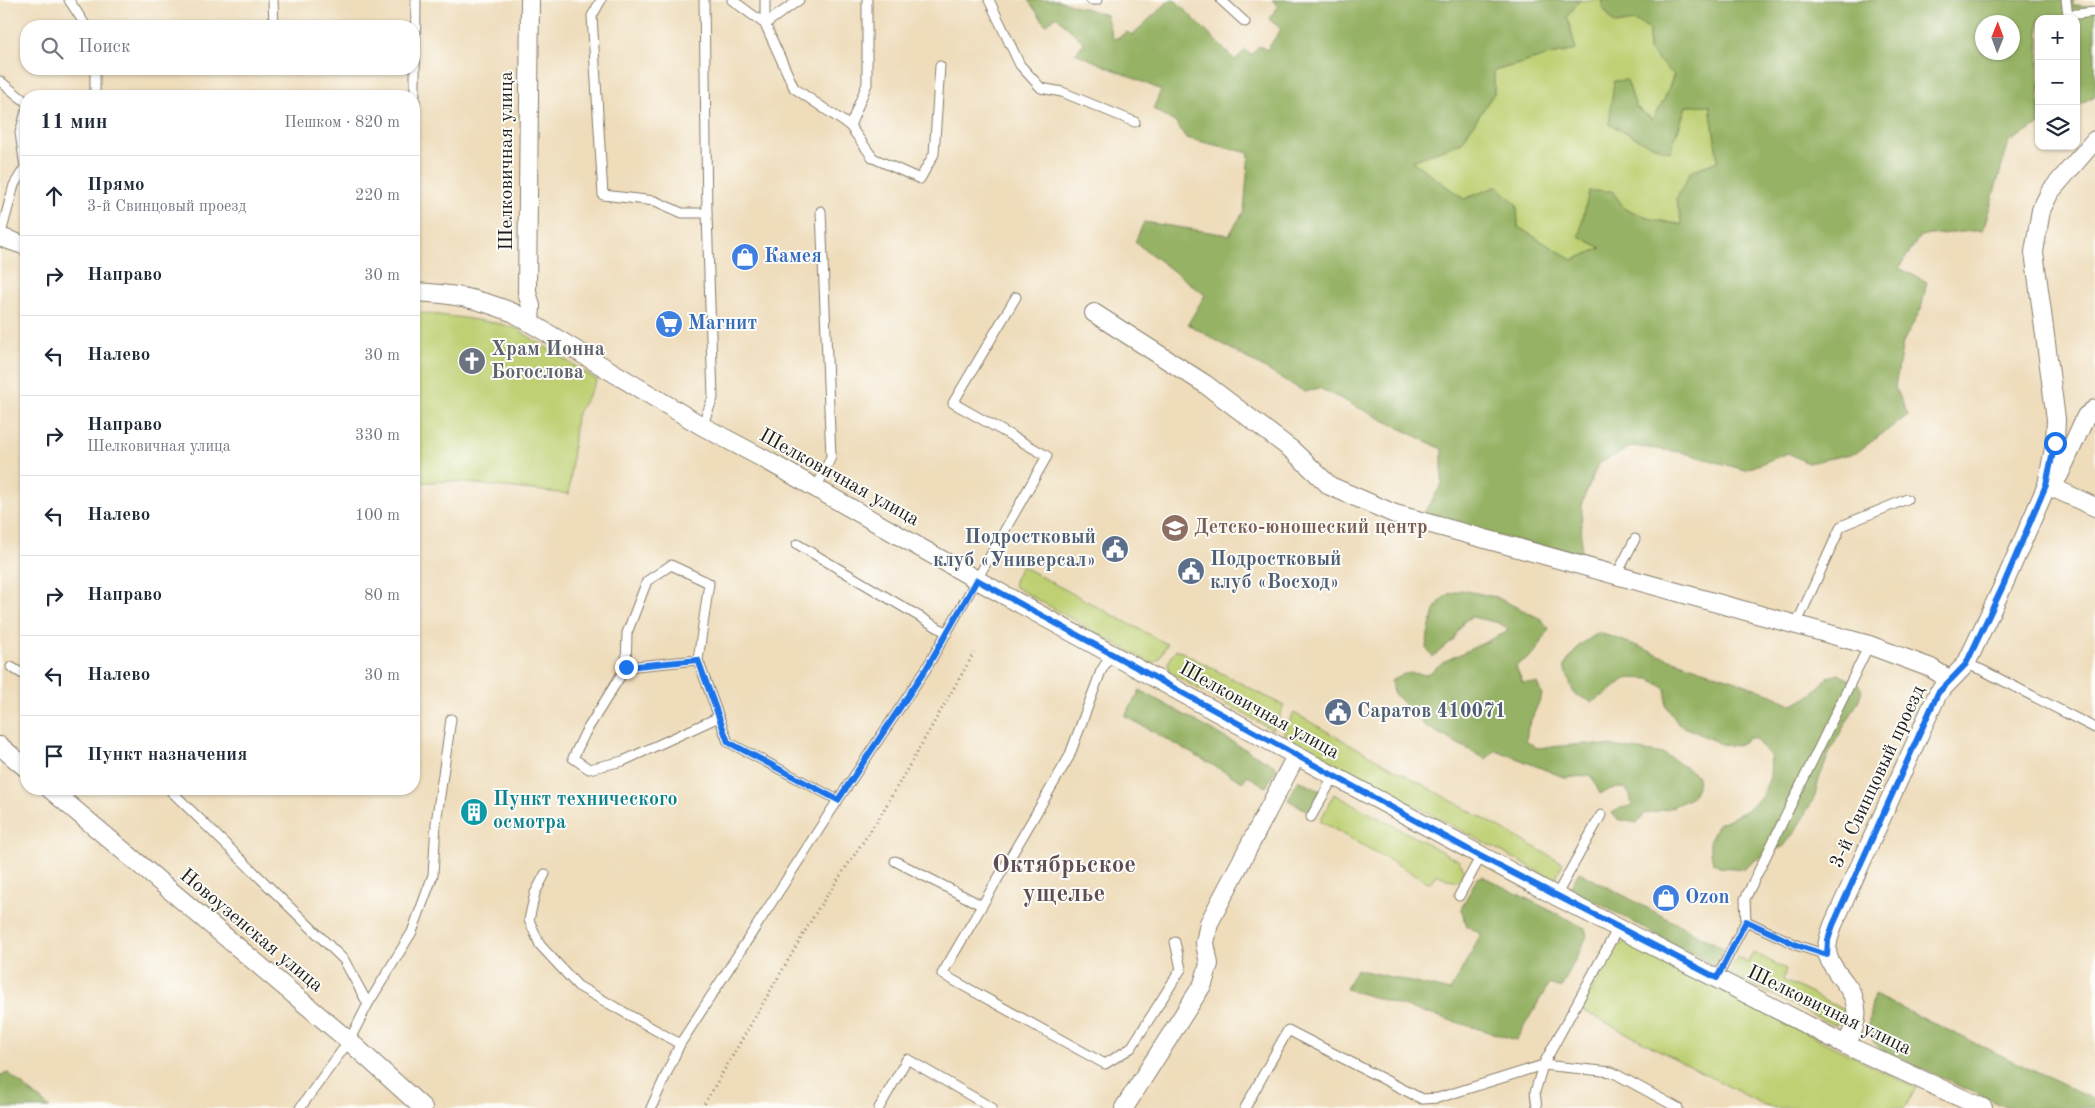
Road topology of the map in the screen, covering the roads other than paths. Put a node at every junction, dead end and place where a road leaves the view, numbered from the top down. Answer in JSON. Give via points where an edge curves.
{"nodes":[{"id":1,"x":69,"y":0,"type":"edge"},
{"id":2,"x":273,"y":0,"type":"edge"},
{"id":3,"x":416,"y":0,"type":"edge"},
{"id":4,"x":530,"y":0,"type":"edge"},
{"id":5,"x":601,"y":0,"type":"edge"},
{"id":6,"x":704,"y":0,"type":"edge"},
{"id":7,"x":732,"y":0,"type":"edge"},
{"id":8,"x":765,"y":0,"type":"edge"},
{"id":9,"x":800,"y":0,"type":"edge"},
{"id":10,"x":867,"y":0,"type":"edge"},
{"id":11,"x":988,"y":0,"type":"edge"},
{"id":12,"x":1091,"y":0,"type":"edge"},
{"id":13,"x":1097,"y":0,"type":"edge"},
{"id":14,"x":1220,"y":0,"type":"edge"},
{"id":15,"x":2066,"y":0,"type":"edge"},
{"id":16,"x":2095,"y":12,"type":"edge"},
{"id":17,"x":82,"y":20,"type":"edge"},
{"id":18,"x":274,"y":20,"type":"edge"},
{"id":19,"x":415,"y":20,"type":"edge"},
{"id":20,"x":1245,"y":22,"type":"dead end"},
{"id":21,"x":765,"y":24,"type":"junction"},
{"id":22,"x":940,"y":66,"type":"dead end"},
{"id":23,"x":95,"y":75,"type":"edge"},
{"id":24,"x":415,"y":75,"type":"edge"},
{"id":25,"x":0,"y":81,"type":"edge"},
{"id":26,"x":95,"y":90,"type":"edge"},
{"id":27,"x":415,"y":90,"type":"edge"},
{"id":28,"x":20,"y":97,"type":"edge"},
{"id":29,"x":1135,"y":122,"type":"dead end"},
{"id":30,"x":850,"y":126,"type":"junction"},
{"id":31,"x":2095,"y":140,"type":"edge"},
{"id":32,"x":20,"y":175,"type":"edge"},
{"id":33,"x":821,"y":211,"type":"dead end"},
{"id":34,"x":706,"y":213,"type":"junction"},
{"id":35,"x":0,"y":237,"type":"edge"},
{"id":36,"x":20,"y":244,"type":"edge"},
{"id":37,"x":420,"y":293,"type":"edge"},
{"id":38,"x":1016,"y":297,"type":"dead end"},
{"id":39,"x":1094,"y":313,"type":"dead end"},
{"id":40,"x":530,"y":322,"type":"junction"},
{"id":41,"x":2095,"y":409,"type":"edge"},
{"id":42,"x":702,"y":426,"type":"junction"},
{"id":43,"x":2046,"y":485,"type":"junction"},
{"id":44,"x":816,"y":490,"type":"junction"},
{"id":45,"x":1906,"y":499,"type":"dead end"},
{"id":46,"x":2095,"y":507,"type":"edge"},
{"id":47,"x":1635,"y":538,"type":"dead end"},
{"id":48,"x":797,"y":544,"type":"dead end"},
{"id":49,"x":1617,"y":574,"type":"junction"},
{"id":50,"x":977,"y":580,"type":"junction"},
{"id":51,"x":1796,"y":625,"type":"junction"},
{"id":52,"x":947,"y":633,"type":"junction"},
{"id":53,"x":1869,"y":645,"type":"junction"},
{"id":54,"x":1111,"y":655,"type":"junction"},
{"id":55,"x":698,"y":660,"type":"junction"},
{"id":56,"x":1966,"y":664,"type":"junction"},
{"id":57,"x":11,"y":667,"type":"dead end"},
{"id":58,"x":626,"y":667,"type":"junction"},
{"id":59,"x":20,"y":672,"type":"edge"},
{"id":60,"x":1950,"y":680,"type":"junction"},
{"id":61,"x":719,"y":717,"type":"junction"},
{"id":62,"x":451,"y":719,"type":"dead end"},
{"id":63,"x":2095,"y":728,"type":"edge"},
{"id":64,"x":0,"y":746,"type":"edge"},
{"id":65,"x":1296,"y":756,"type":"junction"},
{"id":66,"x":20,"y":763,"type":"edge"},
{"id":67,"x":1334,"y":776,"type":"junction"},
{"id":68,"x":57,"y":795,"type":"edge"},
{"id":69,"x":175,"y":795,"type":"edge"},
{"id":70,"x":838,"y":800,"type":"junction"},
{"id":71,"x":1601,"y":815,"type":"dead end"},
{"id":72,"x":1312,"y":817,"type":"dead end"},
{"id":73,"x":1480,"y":856,"type":"junction"},
{"id":74,"x":895,"y":861,"type":"dead end"},
{"id":75,"x":546,"y":874,"type":"dead end"},
{"id":76,"x":1459,"y":896,"type":"dead end"},
{"id":77,"x":1556,"y":896,"type":"junction"},
{"id":78,"x":981,"y":905,"type":"junction"},
{"id":79,"x":1746,"y":921,"type":"junction"},
{"id":80,"x":1618,"y":928,"type":"junction"},
{"id":81,"x":1175,"y":942,"type":"dead end"},
{"id":82,"x":1827,"y":955,"type":"junction"},
{"id":83,"x":1717,"y":978,"type":"junction"},
{"id":84,"x":368,"y":1004,"type":"junction"},
{"id":85,"x":349,"y":1041,"type":"junction"},
{"id":86,"x":680,"y":1044,"type":"junction"},
{"id":87,"x":1846,"y":1045,"type":"junction"},
{"id":88,"x":1543,"y":1065,"type":"junction"},
{"id":89,"x":300,"y":1108,"type":"edge"},
{"id":90,"x":423,"y":1108,"type":"edge"},
{"id":91,"x":651,"y":1108,"type":"edge"},
{"id":92,"x":879,"y":1108,"type":"edge"},
{"id":93,"x":992,"y":1108,"type":"edge"},
{"id":94,"x":1124,"y":1108,"type":"edge"},
{"id":95,"x":1245,"y":1108,"type":"edge"},
{"id":96,"x":1537,"y":1108,"type":"edge"},
{"id":97,"x":1678,"y":1108,"type":"edge"},
{"id":98,"x":1983,"y":1108,"type":"edge"}],
"edges":[{"from":1,"to":17,"type":"lane"},
{"from":2,"to":18,"type":"lane"},
{"from":3,"to":19,"type":"lane"},
{"from":4,"to":40,"type":"street","name":"Шелковичная улица","via":[[527,292],[531,306]]},
{"from":5,"to":34,"type":"lane","via":[[592,16],[603,195],[654,201],[682,213]]},
{"from":6,"to":34,"type":"lane"},
{"from":7,"to":21,"type":"lane"},
{"from":8,"to":21,"type":"lane"},
{"from":9,"to":21,"type":"lane"},
{"from":10,"to":30,"type":"lane","via":[[867,84]]},
{"from":11,"to":29,"type":"lane","via":[[1020,65],[1041,88],[1062,92]]},
{"from":12,"to":13,"type":"lane"},
{"from":14,"to":20,"type":"lane"},
{"from":15,"to":16,"type":"lane","via":[[2068,15]]},
{"from":21,"to":30,"type":"lane","via":[[794,88]]},
{"from":22,"to":30,"type":"lane","via":[[934,154],[920,179],[873,158]]},
{"from":23,"to":26,"type":"lane"},
{"from":24,"to":27,"type":"lane"},
{"from":25,"to":28,"type":"lane"},
{"from":31,"to":43,"type":"street","name":"3-й Свинцовый проезд","via":[[2050,192],[2041,210],[2034,252],[2056,419],[2055,443]]},
{"from":32,"to":35,"type":"lane","via":[[14,185]]},
{"from":33,"to":44,"type":"lane","via":[[831,457]]},
{"from":34,"to":42,"type":"lane","via":[[713,398]]},
{"from":35,"to":36,"type":"street"},
{"from":37,"to":40,"type":"street","name":"Шелковичная улица","via":[[461,296],[498,306]]},
{"from":38,"to":50,"type":"lane","via":[[953,403],[1047,456]]},
{"from":39,"to":49,"type":"street","via":[[1205,384],[1292,450],[1330,486],[1395,514]]},
{"from":40,"to":42,"type":"street","name":"Шелковичная улица"},
{"from":41,"to":43,"type":"street","via":[[2086,416],[2059,475]]},
{"from":42,"to":44,"type":"street","name":"Шелковичная улица"},
{"from":43,"to":46,"type":"street"},
{"from":43,"to":56,"type":"street","name":"3-й Свинцовый проезд"},
{"from":44,"to":50,"type":"street","name":"Шелковичная улица"},
{"from":45,"to":51,"type":"lane","via":[[1841,526]]},
{"from":47,"to":49,"type":"lane"},
{"from":48,"to":52,"type":"lane"},
{"from":49,"to":51,"type":"street"},
{"from":50,"to":52,"type":"lane"},
{"from":50,"to":54,"type":"street","name":"Шелковичная улица"},
{"from":51,"to":53,"type":"street"},
{"from":52,"to":70,"type":"lane"},
{"from":53,"to":60,"type":"street","via":[[1931,668]]},
{"from":53,"to":79,"type":"lane","via":[[1745,899]]},
{"from":54,"to":65,"type":"street","name":"Шелковичная улица"},
{"from":54,"to":78,"type":"lane","via":[[1100,671],[1069,757]]},
{"from":55,"to":58,"type":"lane"},
{"from":55,"to":58,"type":"lane","via":[[709,583],[671,565],[647,581],[627,633]]},
{"from":55,"to":61,"type":"lane"},
{"from":56,"to":60,"type":"street","name":"3-й Свинцовый проезд"},
{"from":56,"to":63,"type":"lane"},
{"from":57,"to":59,"type":"lane"},
{"from":58,"to":61,"type":"lane","via":[[572,758],[589,769],[623,761]]},
{"from":60,"to":82,"type":"street","name":"3-й Свинцовый проезд","via":[[1938,693],[1841,907],[1828,940]]},
{"from":61,"to":70,"type":"lane","via":[[728,742]]},
{"from":62,"to":84,"type":"lane","via":[[436,822],[433,875],[412,932]]},
{"from":64,"to":66,"type":"street"},
{"from":65,"to":67,"type":"street","name":"Шелковичная улица"},
{"from":65,"to":94,"type":"street","via":[[1209,923],[1205,943],[1209,964],[1203,984]]},
{"from":67,"to":72,"type":"lane"},
{"from":67,"to":73,"type":"street","name":"Шелковичная улица"},
{"from":68,"to":85,"type":"street","name":"Новоузенская улица"},
{"from":69,"to":84,"type":"lane","via":[[344,960]]},
{"from":70,"to":86,"type":"lane"},
{"from":71,"to":77,"type":"lane"},
{"from":73,"to":76,"type":"lane"},
{"from":73,"to":77,"type":"street","name":"Шелковичная улица"},
{"from":74,"to":78,"type":"lane"},
{"from":75,"to":86,"type":"lane","via":[[535,893],[529,920],[540,945],[578,986]]},
{"from":77,"to":80,"type":"street","name":"Шелковичная улица"},
{"from":78,"to":81,"type":"lane","via":[[942,974],[1105,1064],[1131,1048],[1181,969]]},
{"from":79,"to":82,"type":"lane","via":[[1799,946]]},
{"from":79,"to":83,"type":"lane"},
{"from":80,"to":83,"type":"street","name":"Шелковичная улица"},
{"from":80,"to":88,"type":"lane"},
{"from":82,"to":87,"type":"street","via":[[1849,987],[1858,1012]]},
{"from":83,"to":87,"type":"street","name":"Шелковичная улица"},
{"from":84,"to":85,"type":"lane"},
{"from":85,"to":89,"type":"lane"},
{"from":85,"to":90,"type":"street","name":"Новоузенская улица"},
{"from":86,"to":91,"type":"lane"},
{"from":87,"to":98,"type":"street","name":"Шелковичная улица"},
{"from":88,"to":95,"type":"lane","via":[[1438,1098],[1422,1099],[1285,1028]]},
{"from":88,"to":96,"type":"lane","via":[[1535,1092]]},
{"from":88,"to":97,"type":"lane","via":[[1612,1072]]},
{"from":92,"to":93,"type":"lane","via":[[907,1059]]}]}
